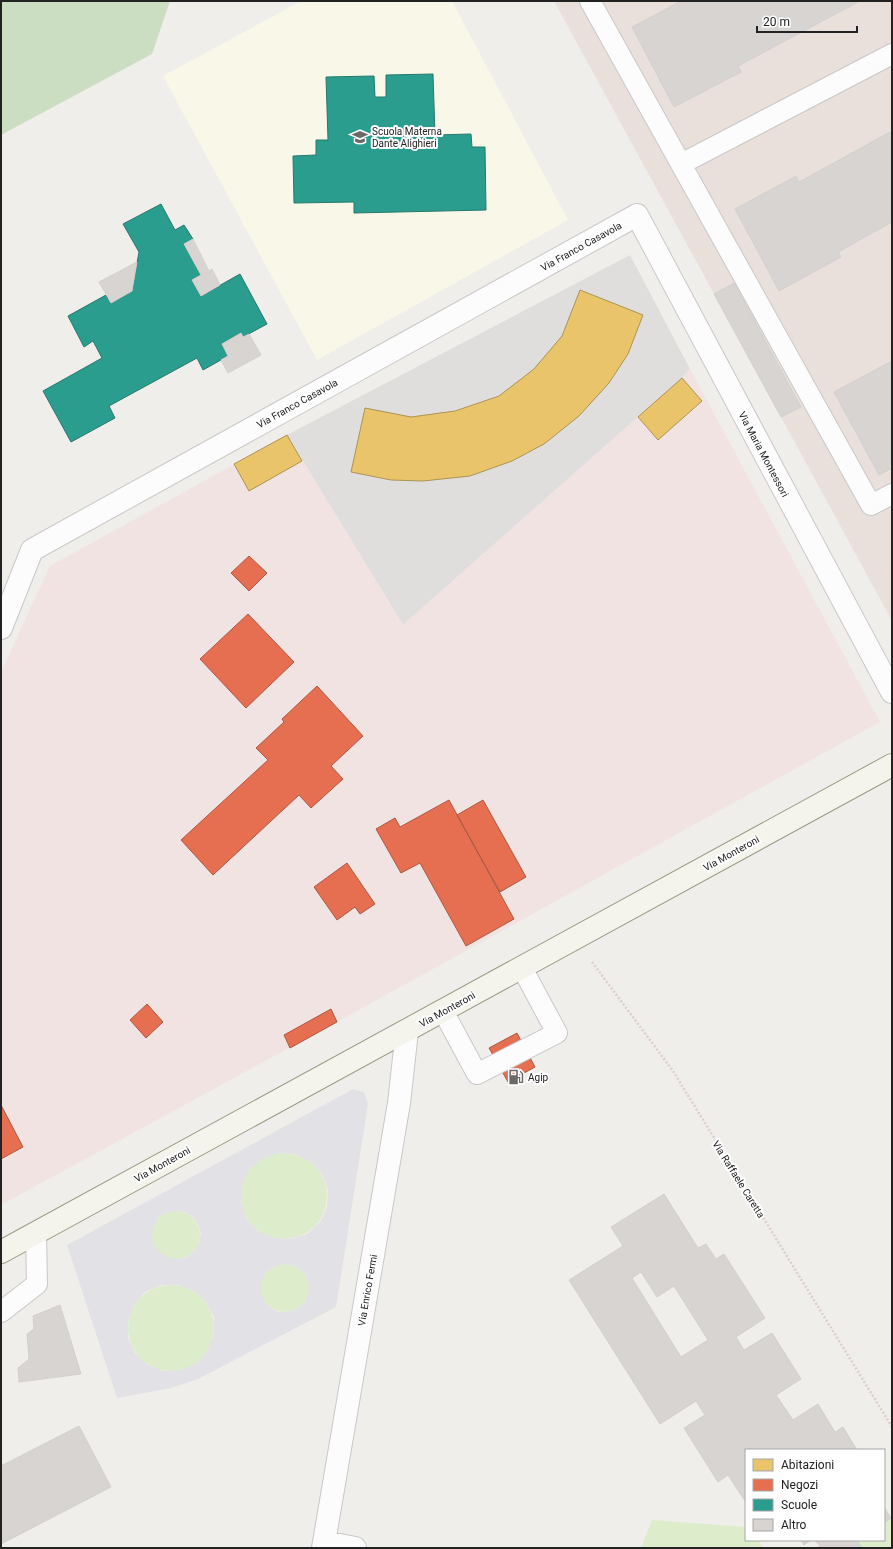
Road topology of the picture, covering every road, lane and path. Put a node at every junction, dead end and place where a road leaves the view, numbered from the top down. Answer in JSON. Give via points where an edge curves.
{"nodes":[{"id":1,"x":590,"y":1,"type":"edge"},
{"id":2,"x":892,"y":54,"type":"edge"},
{"id":3,"x":681,"y":164,"type":"junction"},
{"id":4,"x":636,"y":215,"type":"joint"},
{"id":5,"x":892,"y":494,"type":"edge"},
{"id":6,"x":1,"y":628,"type":"edge"},
{"id":7,"x":892,"y":692,"type":"edge"},
{"id":8,"x":892,"y":765,"type":"edge"},
{"id":9,"x":575,"y":939,"type":"junction"},
{"id":10,"x":522,"y":968,"type":"junction"},
{"id":11,"x":444,"y":1011,"type":"junction"},
{"id":12,"x":407,"y":1031,"type":"junction"},
{"id":13,"x":36,"y":1233,"type":"junction"},
{"id":14,"x":1,"y":1252,"type":"edge"},
{"id":15,"x":1,"y":1312,"type":"edge"},
{"id":16,"x":892,"y":1427,"type":"edge"},
{"id":17,"x":324,"y":1545,"type":"edge"},
{"id":18,"x":355,"y":1548,"type":"edge"}],
"edges":[{"from":1,"to":3,"type":"lane"},
{"from":2,"to":3,"type":"lane"},
{"from":3,"to":5,"type":"lane","via":[[871,505]]},
{"from":4,"to":6,"type":"street","name":"Via Franco Casavola","via":[[32,550]]},
{"from":4,"to":7,"type":"street","name":"Via Maria Montessori"},
{"from":8,"to":9,"type":"main road","name":"Via Monteroni"},
{"from":9,"to":10,"type":"main road","name":"Via Monteroni"},
{"from":9,"to":16,"type":"path","name":"Via Raffaele Caretta","via":[[673,1071]]},
{"from":10,"to":11,"type":"main road","name":"Via Monteroni"},
{"from":10,"to":11,"type":"lane","via":[[557,1033],[477,1074]]},
{"from":11,"to":12,"type":"main road","name":"Via Monteroni"},
{"from":12,"to":13,"type":"main road","name":"Via Monteroni"},
{"from":12,"to":17,"type":"street","name":"Via Enrico Fermi","via":[[399,1103]]},
{"from":13,"to":14,"type":"main road","name":"Via Monteroni"},
{"from":13,"to":15,"type":"lane","via":[[37,1284]]},
{"from":17,"to":18,"type":"street"}]}
